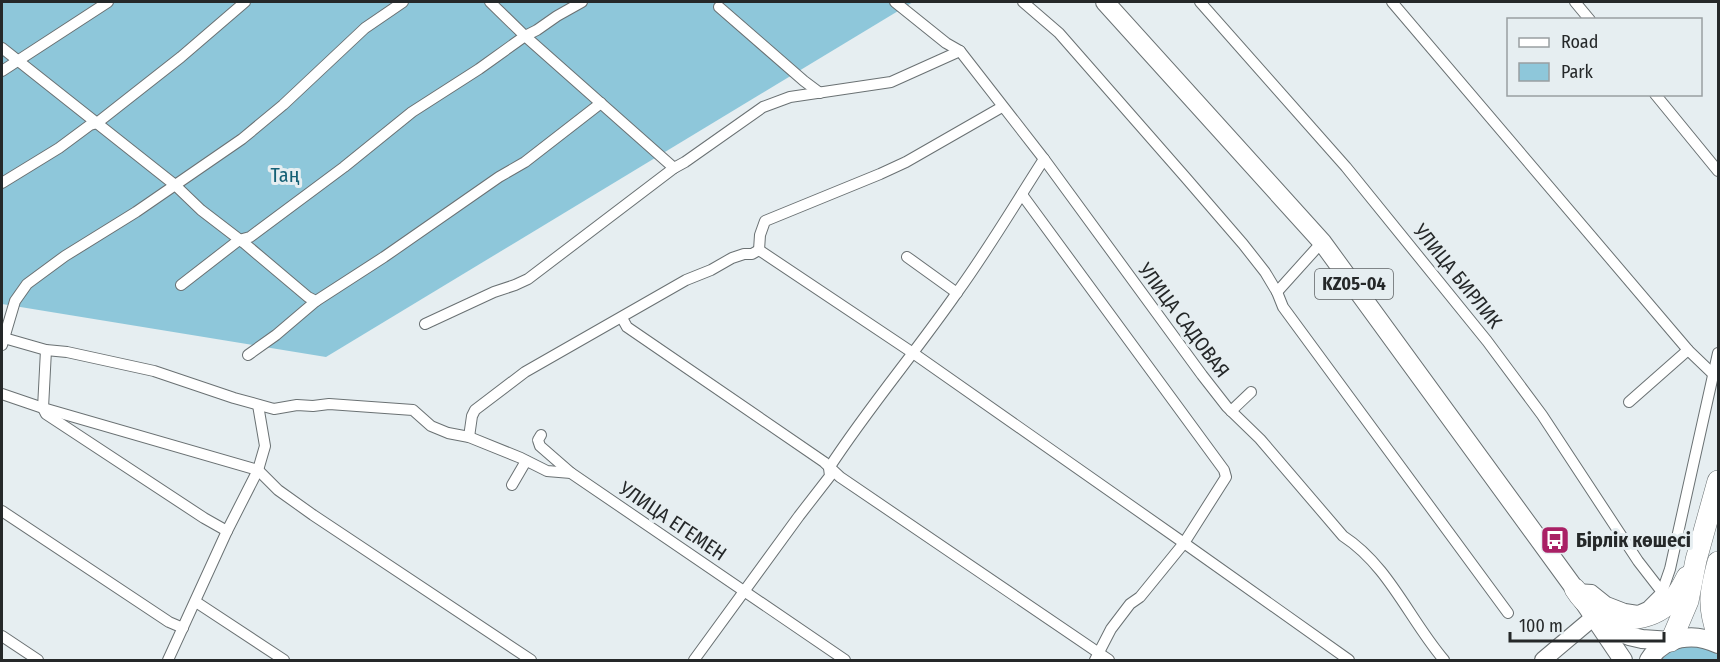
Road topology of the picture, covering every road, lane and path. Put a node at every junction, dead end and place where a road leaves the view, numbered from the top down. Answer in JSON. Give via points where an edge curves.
{"nodes":[{"id":1,"x":108,"y":2,"type":"edge"},
{"id":2,"x":245,"y":2,"type":"edge"},
{"id":3,"x":403,"y":2,"type":"edge"},
{"id":4,"x":490,"y":2,"type":"edge"},
{"id":5,"x":582,"y":2,"type":"edge"},
{"id":6,"x":895,"y":2,"type":"edge"},
{"id":7,"x":1023,"y":2,"type":"edge"},
{"id":8,"x":1105,"y":2,"type":"edge"},
{"id":9,"x":1200,"y":2,"type":"edge"},
{"id":10,"x":1392,"y":2,"type":"edge"},
{"id":11,"x":1575,"y":2,"type":"edge"},
{"id":12,"x":719,"y":7,"type":"dead end"},
{"id":13,"x":1588,"y":18,"type":"edge"},
{"id":14,"x":525,"y":36,"type":"junction"},
{"id":15,"x":2,"y":48,"type":"edge"},
{"id":16,"x":960,"y":51,"type":"junction"},
{"id":17,"x":18,"y":60,"type":"junction"},
{"id":18,"x":2,"y":71,"type":"edge"},
{"id":19,"x":820,"y":93,"type":"junction"},
{"id":20,"x":1657,"y":96,"type":"edge"},
{"id":21,"x":601,"y":103,"type":"junction"},
{"id":22,"x":1002,"y":106,"type":"junction"},
{"id":23,"x":97,"y":123,"type":"junction"},
{"id":24,"x":1044,"y":159,"type":"junction"},
{"id":25,"x":674,"y":168,"type":"junction"},
{"id":26,"x":1719,"y":171,"type":"edge"},
{"id":27,"x":2,"y":183,"type":"edge"},
{"id":28,"x":175,"y":185,"type":"junction"},
{"id":29,"x":1023,"y":193,"type":"junction"},
{"id":30,"x":239,"y":240,"type":"junction"},
{"id":31,"x":1322,"y":242,"type":"junction"},
{"id":32,"x":759,"y":249,"type":"junction"},
{"id":33,"x":907,"y":257,"type":"dead end"},
{"id":34,"x":181,"y":285,"type":"dead end"},
{"id":35,"x":1276,"y":292,"type":"junction"},
{"id":36,"x":957,"y":293,"type":"junction"},
{"id":37,"x":316,"y":301,"type":"junction"},
{"id":38,"x":622,"y":318,"type":"junction"},
{"id":39,"x":425,"y":324,"type":"dead end"},
{"id":40,"x":3,"y":341,"type":"edge"},
{"id":41,"x":46,"y":350,"type":"junction"},
{"id":42,"x":1688,"y":350,"type":"junction"},
{"id":43,"x":913,"y":353,"type":"junction"},
{"id":44,"x":1719,"y":353,"type":"edge"},
{"id":45,"x":248,"y":355,"type":"dead end"},
{"id":46,"x":1713,"y":374,"type":"junction"},
{"id":47,"x":1251,"y":392,"type":"dead end"},
{"id":48,"x":2,"y":393,"type":"edge"},
{"id":49,"x":1629,"y":402,"type":"dead end"},
{"id":50,"x":258,"y":405,"type":"junction"},
{"id":51,"x":43,"y":408,"type":"junction"},
{"id":52,"x":1231,"y":411,"type":"junction"},
{"id":53,"x":541,"y":435,"type":"dead end"},
{"id":54,"x":469,"y":437,"type":"junction"},
{"id":55,"x":526,"y":461,"type":"junction"},
{"id":56,"x":829,"y":468,"type":"junction"},
{"id":57,"x":258,"y":470,"type":"junction"},
{"id":58,"x":571,"y":473,"type":"junction"},
{"id":59,"x":1719,"y":481,"type":"edge"},
{"id":60,"x":512,"y":485,"type":"dead end"},
{"id":61,"x":2,"y":511,"type":"edge"},
{"id":62,"x":227,"y":531,"type":"junction"},
{"id":63,"x":1184,"y":543,"type":"junction"},
{"id":64,"x":1696,"y":560,"type":"junction"},
{"id":65,"x":1719,"y":561,"type":"edge"},
{"id":66,"x":1575,"y":589,"type":"junction"},
{"id":67,"x":744,"y":591,"type":"junction"},
{"id":68,"x":1662,"y":592,"type":"junction"},
{"id":69,"x":196,"y":602,"type":"junction"},
{"id":70,"x":1508,"y":613,"type":"dead end"},
{"id":71,"x":1600,"y":626,"type":"junction"},
{"id":72,"x":183,"y":628,"type":"junction"},
{"id":73,"x":2,"y":636,"type":"edge"},
{"id":74,"x":1719,"y":636,"type":"edge"},
{"id":75,"x":1671,"y":641,"type":"junction"},
{"id":76,"x":1719,"y":644,"type":"edge"},
{"id":77,"x":1096,"y":657,"type":"edge"},
{"id":78,"x":38,"y":660,"type":"edge"},
{"id":79,"x":168,"y":660,"type":"edge"},
{"id":80,"x":284,"y":660,"type":"edge"},
{"id":81,"x":531,"y":660,"type":"edge"},
{"id":82,"x":694,"y":660,"type":"edge"},
{"id":83,"x":845,"y":660,"type":"edge"},
{"id":84,"x":1109,"y":660,"type":"edge"},
{"id":85,"x":1349,"y":660,"type":"edge"},
{"id":86,"x":1444,"y":660,"type":"edge"},
{"id":87,"x":1543,"y":660,"type":"edge"},
{"id":88,"x":1623,"y":660,"type":"edge"},
{"id":89,"x":1649,"y":660,"type":"edge"}],
"edges":[{"from":1,"to":17,"type":"street"},
{"from":2,"to":23,"type":"street"},
{"from":3,"to":28,"type":"street","via":[[365,28],[242,139]]},
{"from":4,"to":14,"type":"street"},
{"from":5,"to":14,"type":"street"},
{"from":6,"to":16,"type":"street","name":"УЛИЦА САДОВАЯ"},
{"from":7,"to":35,"type":"street","via":[[1059,33],[1244,244]]},
{"from":8,"to":31,"type":"main road","number":"KZ05-04"},
{"from":9,"to":68,"type":"street","name":"УЛИЦА БИРЛИК","via":[[1352,174],[1487,341]]},
{"from":10,"to":42,"type":"street"},
{"from":11,"to":13,"type":"street"},
{"from":12,"to":19,"type":"street"},
{"from":14,"to":21,"type":"street"},
{"from":14,"to":30,"type":"street","via":[[412,112],[250,237]]},
{"from":15,"to":17,"type":"street"},
{"from":16,"to":19,"type":"street","via":[[891,82]]},
{"from":16,"to":22,"type":"street","name":"УЛИЦА САДОВАЯ"},
{"from":17,"to":18,"type":"street"},
{"from":17,"to":23,"type":"street"},
{"from":19,"to":25,"type":"street","via":[[790,97],[763,107]]},
{"from":20,"to":26,"type":"street"},
{"from":21,"to":25,"type":"street"},
{"from":21,"to":37,"type":"street","via":[[525,162]]},
{"from":22,"to":24,"type":"street","name":"УЛИЦА САДОВАЯ"},
{"from":22,"to":32,"type":"street","via":[[906,162],[765,221]]},
{"from":23,"to":27,"type":"street"},
{"from":23,"to":28,"type":"street"},
{"from":24,"to":29,"type":"street"},
{"from":24,"to":52,"type":"street","name":"УЛИЦА САДОВАЯ"},
{"from":25,"to":39,"type":"street","via":[[528,279]]},
{"from":28,"to":30,"type":"street"},
{"from":28,"to":40,"type":"street","via":[[27,284],[15,301]]},
{"from":29,"to":36,"type":"street"},
{"from":29,"to":63,"type":"street","via":[[1224,470],[1226,477]]},
{"from":30,"to":34,"type":"street"},
{"from":30,"to":37,"type":"street"},
{"from":31,"to":35,"type":"street"},
{"from":31,"to":66,"type":"main road","number":"KZ05-04"},
{"from":32,"to":38,"type":"street","via":[[687,280]]},
{"from":32,"to":43,"type":"street"},
{"from":33,"to":36,"type":"street"},
{"from":35,"to":70,"type":"street","via":[[1283,307]]},
{"from":36,"to":43,"type":"street"},
{"from":37,"to":45,"type":"street"},
{"from":38,"to":54,"type":"street","via":[[498,391],[475,410]]},
{"from":38,"to":56,"type":"street","via":[[627,327]]},
{"from":40,"to":41,"type":"street","name":"УЛИЦА ЕГЕМЕН"},
{"from":41,"to":50,"type":"street","name":"УЛИЦА ЕГЕМЕН","via":[[144,369]]},
{"from":41,"to":51,"type":"street"},
{"from":42,"to":46,"type":"street"},
{"from":42,"to":49,"type":"street"},
{"from":43,"to":56,"type":"street"},
{"from":43,"to":63,"type":"street"},
{"from":44,"to":46,"type":"street"},
{"from":46,"to":68,"type":"street"},
{"from":47,"to":52,"type":"street"},
{"from":48,"to":51,"type":"street"},
{"from":50,"to":54,"type":"street","name":"УЛИЦА ЕГЕМЕН","via":[[274,409],[329,404],[413,410],[431,426]]},
{"from":50,"to":57,"type":"street","via":[[265,446]]},
{"from":51,"to":57,"type":"street"},
{"from":51,"to":62,"type":"street","via":[[46,414],[119,463]]},
{"from":52,"to":86,"type":"street","name":"УЛИЦА САДОВАЯ","via":[[1343,536],[1377,565]]},
{"from":53,"to":58,"type":"street","via":[[540,446]]},
{"from":54,"to":55,"type":"street","name":"УЛИЦА ЕГЕМЕН"},
{"from":55,"to":58,"type":"street","name":"УЛИЦА ЕГЕМЕН","via":[[547,471]]},
{"from":55,"to":60,"type":"street"},
{"from":56,"to":67,"type":"street","via":[[830,476]]},
{"from":56,"to":77,"type":"street"},
{"from":57,"to":62,"type":"street"},
{"from":57,"to":81,"type":"street","via":[[313,515]]},
{"from":58,"to":67,"type":"street","name":"УЛИЦА ЕГЕМЕН"},
{"from":59,"to":64,"type":"highway"},
{"from":61,"to":72,"type":"street"},
{"from":62,"to":69,"type":"street"},
{"from":63,"to":77,"type":"street","via":[[1130,604]]},
{"from":63,"to":85,"type":"street"},
{"from":64,"to":66,"type":"highway","via":[[1675,597],[1658,611],[1641,617],[1618,619],[1605,615],[1589,606]]},
{"from":64,"to":75,"type":"highway","via":[[1688,601]]},
{"from":65,"to":74,"type":"highway","via":[[1710,594]]},
{"from":66,"to":68,"type":"street","via":[[1592,590],[1607,602],[1638,611]]},
{"from":66,"to":71,"type":"main road","number":"KZ05-04"},
{"from":67,"to":82,"type":"street"},
{"from":67,"to":83,"type":"street","name":"УЛИЦА ЕГЕМЕН"},
{"from":69,"to":72,"type":"street"},
{"from":69,"to":80,"type":"street"},
{"from":71,"to":75,"type":"main road","via":[[1642,639]]},
{"from":71,"to":87,"type":"street"},
{"from":71,"to":88,"type":"main road","number":"KZ05-04"},
{"from":72,"to":79,"type":"street"},
{"from":73,"to":78,"type":"street"},
{"from":75,"to":76,"type":"main road","via":[[1700,637]]},
{"from":75,"to":89,"type":"main road"},
{"from":77,"to":84,"type":"street"}]}
